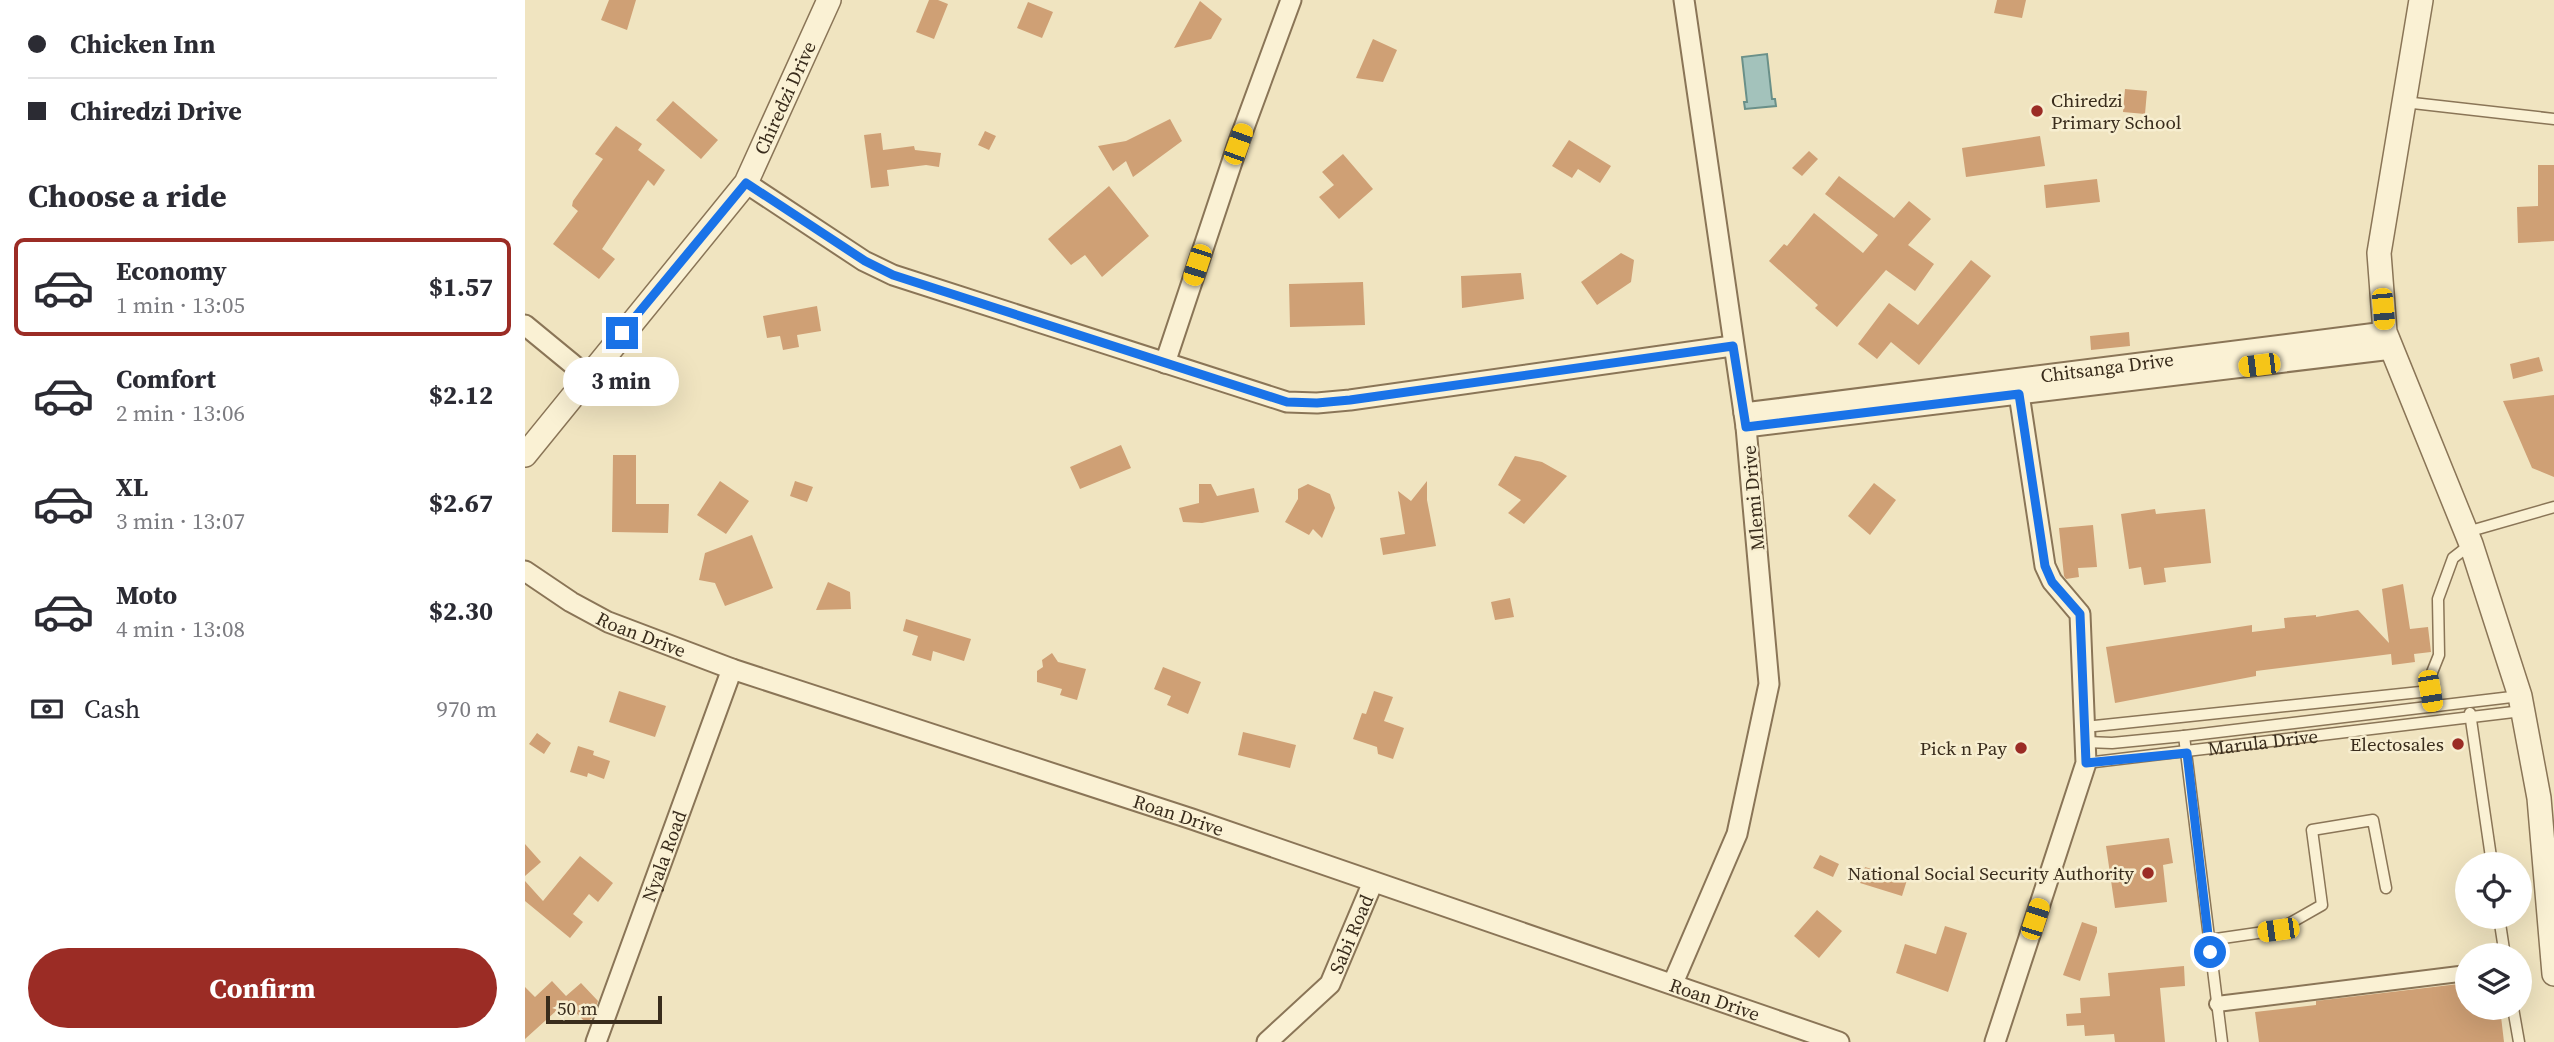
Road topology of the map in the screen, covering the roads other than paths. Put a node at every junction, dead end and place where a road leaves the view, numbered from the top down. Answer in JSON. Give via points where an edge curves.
{"nodes":[{"id":1,"x":829,"y":0,"type":"edge"},
{"id":2,"x":1291,"y":0,"type":"edge"},
{"id":3,"x":1684,"y":0,"type":"edge"},
{"id":4,"x":2421,"y":0,"type":"edge"},
{"id":5,"x":2404,"y":102,"type":"junction"},
{"id":6,"x":2554,"y":119,"type":"edge"},
{"id":7,"x":746,"y":183,"type":"junction"},
{"id":8,"x":525,"y":325,"type":"edge"},
{"id":9,"x":2389,"y":340,"type":"junction"},
{"id":10,"x":1733,"y":346,"type":"junction"},
{"id":11,"x":1165,"y":363,"type":"junction"},
{"id":12,"x":587,"y":376,"type":"junction"},
{"id":13,"x":2019,"y":394,"type":"junction"},
{"id":14,"x":1745,"y":420,"type":"junction"},
{"id":15,"x":525,"y":455,"type":"edge"},
{"id":16,"x":2554,"y":506,"type":"edge"},
{"id":17,"x":2469,"y":538,"type":"junction"},
{"id":18,"x":525,"y":570,"type":"edge"},
{"id":19,"x":732,"y":668,"type":"junction"},
{"id":20,"x":2430,"y":691,"type":"junction"},
{"id":21,"x":2370,"y":698,"type":"junction"},
{"id":22,"x":2469,"y":702,"type":"junction"},
{"id":23,"x":2521,"y":704,"type":"junction"},
{"id":24,"x":2433,"y":706,"type":"junction"},
{"id":25,"x":2372,"y":714,"type":"junction"},
{"id":26,"x":2471,"y":718,"type":"junction"},
{"id":27,"x":2374,"y":730,"type":"junction"},
{"id":28,"x":2085,"y":735,"type":"junction"},
{"id":29,"x":2184,"y":736,"type":"junction"},
{"id":30,"x":2187,"y":753,"type":"junction"},
{"id":31,"x":2086,"y":763,"type":"junction"},
{"id":32,"x":2546,"y":798,"type":"edge"},
{"id":33,"x":2490,"y":852,"type":"edge"},
{"id":34,"x":1373,"y":882,"type":"junction"},
{"id":35,"x":2386,"y":888,"type":"dead end"},
{"id":36,"x":2209,"y":940,"type":"junction"},
{"id":37,"x":2455,"y":974,"type":"edge"},
{"id":38,"x":2554,"y":974,"type":"edge"},
{"id":39,"x":1673,"y":983,"type":"junction"},
{"id":40,"x":2217,"y":1004,"type":"junction"},
{"id":41,"x":2515,"y":1020,"type":"edge"},
{"id":42,"x":596,"y":1042,"type":"edge"},
{"id":43,"x":1267,"y":1042,"type":"edge"},
{"id":44,"x":1839,"y":1042,"type":"edge"},
{"id":45,"x":1995,"y":1042,"type":"edge"},
{"id":46,"x":2222,"y":1042,"type":"edge"},
{"id":47,"x":2519,"y":1042,"type":"edge"}],
"edges":[{"from":1,"to":7,"type":"street","name":"Chiredzi Drive"},
{"from":2,"to":11,"type":"street"},
{"from":3,"to":10,"type":"street","name":"Mlemi Drive"},
{"from":4,"to":5,"type":"street"},
{"from":5,"to":6,"type":"lane"},
{"from":5,"to":9,"type":"street","via":[[2379,253]]},
{"from":7,"to":11,"type":"street","via":[[893,275]]},
{"from":7,"to":12,"type":"street","name":"Chiredzi Drive"},
{"from":8,"to":12,"type":"street"},
{"from":9,"to":13,"type":"street"},
{"from":9,"to":14,"type":"street","name":"Chitsanga Drive"},
{"from":9,"to":17,"type":"street"},
{"from":10,"to":11,"type":"street","via":[[1317,403],[1287,402]]},
{"from":10,"to":14,"type":"street","name":"Mlemi Drive"},
{"from":12,"to":15,"type":"street","name":"Chiredzi Drive"},
{"from":13,"to":14,"type":"street"},
{"from":13,"to":28,"type":"street","via":[[2045,566],[2052,582],[2080,614]]},
{"from":14,"to":39,"type":"street","name":"Mlemi Drive","via":[[1769,684],[1737,834]]},
{"from":16,"to":17,"type":"lane"},
{"from":17,"to":20,"type":"lane","via":[[2453,558],[2438,599],[2439,655],[2429,680]]},
{"from":17,"to":23,"type":"street"},
{"from":18,"to":19,"type":"street","name":"Roan Drive","via":[[608,622]]},
{"from":19,"to":34,"type":"street","name":"Roan Drive"},
{"from":19,"to":42,"type":"street","name":"Nyala Road"},
{"from":20,"to":21,"type":"lane"},
{"from":20,"to":24,"type":"lane"},
{"from":21,"to":25,"type":"lane"},
{"from":21,"to":28,"type":"lane"},
{"from":22,"to":23,"type":"lane","name":"Marula Drive"},
{"from":22,"to":24,"type":"lane","name":"Marula Drive"},
{"from":22,"to":26,"type":"lane"},
{"from":23,"to":26,"type":"lane","name":"Marula Drive"},
{"from":23,"to":32,"type":"street"},
{"from":24,"to":25,"type":"lane","name":"Marula Drive"},
{"from":25,"to":27,"type":"lane"},
{"from":25,"to":29,"type":"lane","name":"Marula Drive"},
{"from":26,"to":27,"type":"lane","name":"Marula Drive"},
{"from":26,"to":33,"type":"lane"},
{"from":27,"to":30,"type":"lane","name":"Marula Drive"},
{"from":28,"to":29,"type":"lane","name":"Marula Drive","via":[[2112,743]]},
{"from":28,"to":31,"type":"street"},
{"from":29,"to":30,"type":"lane"},
{"from":30,"to":31,"type":"lane","name":"Marula Drive"},
{"from":30,"to":36,"type":"lane"},
{"from":31,"to":45,"type":"street"},
{"from":32,"to":38,"type":"street"},
{"from":34,"to":39,"type":"street","name":"Roan Drive"},
{"from":34,"to":43,"type":"street","name":"Sabi Road","via":[[1330,984]]},
{"from":35,"to":36,"type":"lane","via":[[2373,820],[2312,830],[2322,905],[2278,930]]},
{"from":36,"to":40,"type":"lane"},
{"from":37,"to":40,"type":"street"},
{"from":39,"to":44,"type":"street","name":"Roan Drive"},
{"from":40,"to":46,"type":"lane"},
{"from":41,"to":47,"type":"lane"}]}
